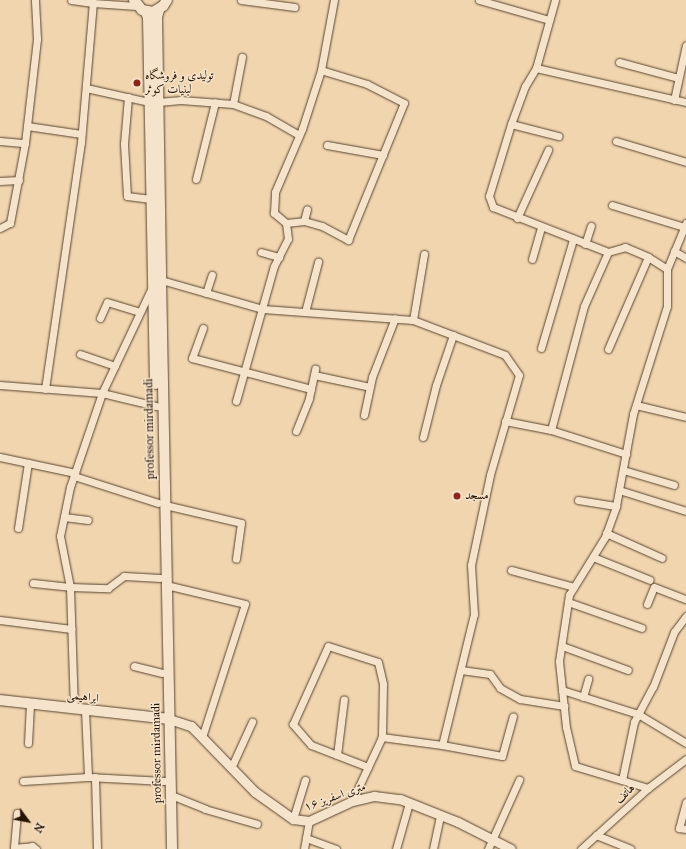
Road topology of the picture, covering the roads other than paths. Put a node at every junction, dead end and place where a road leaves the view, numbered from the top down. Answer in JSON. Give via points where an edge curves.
{"nodes":[{"id":1,"x":35,"y":0,"type":"edge"},
{"id":2,"x":71,"y":0,"type":"edge"},
{"id":3,"x":167,"y":0,"type":"edge"},
{"id":4,"x":241,"y":0,"type":"edge"},
{"id":5,"x":334,"y":0,"type":"edge"},
{"id":6,"x":482,"y":0,"type":"edge"},
{"id":7,"x":555,"y":0,"type":"edge"},
{"id":8,"x":82,"y":1,"type":"edge"},
{"id":9,"x":94,"y":3,"type":"junction"},
{"id":10,"x":139,"y":6,"type":"edge"},
{"id":11,"x":295,"y":7,"type":"dead end"},
{"id":12,"x":159,"y":10,"type":"junction"},
{"id":13,"x":549,"y":20,"type":"junction"},
{"id":14,"x":686,"y":44,"type":"edge"},
{"id":15,"x":242,"y":57,"type":"dead end"},
{"id":16,"x":619,"y":62,"type":"dead end"},
{"id":17,"x":536,"y":68,"type":"junction"},
{"id":18,"x":321,"y":70,"type":"junction"},
{"id":19,"x":678,"y":78,"type":"junction"},
{"id":20,"x":86,"y":88,"type":"junction"},
{"id":21,"x":128,"y":97,"type":"junction"},
{"id":22,"x":674,"y":100,"type":"junction"},
{"id":23,"x":153,"y":102,"type":"junction"},
{"id":24,"x":216,"y":102,"type":"junction"},
{"id":25,"x":686,"y":102,"type":"edge"},
{"id":26,"x":233,"y":104,"type":"junction"},
{"id":27,"x":511,"y":124,"type":"junction"},
{"id":28,"x":28,"y":126,"type":"junction"},
{"id":29,"x":81,"y":134,"type":"junction"},
{"id":30,"x":299,"y":135,"type":"junction"},
{"id":31,"x":558,"y":136,"type":"dead end"},
{"id":32,"x":0,"y":140,"type":"edge"},
{"id":33,"x":616,"y":141,"type":"dead end"},
{"id":34,"x":25,"y":143,"type":"junction"},
{"id":35,"x":327,"y":145,"type":"dead end"},
{"id":36,"x":548,"y":150,"type":"dead end"},
{"id":37,"x":383,"y":155,"type":"junction"},
{"id":38,"x":686,"y":162,"type":"edge"},
{"id":39,"x":196,"y":179,"type":"dead end"},
{"id":40,"x":19,"y":180,"type":"junction"},
{"id":41,"x":0,"y":181,"type":"edge"},
{"id":42,"x":151,"y":199,"type":"junction"},
{"id":43,"x":612,"y":205,"type":"dead end"},
{"id":44,"x":307,"y":209,"type":"dead end"},
{"id":45,"x":517,"y":218,"type":"junction"},
{"id":46,"x":304,"y":221,"type":"junction"},
{"id":47,"x":286,"y":223,"type":"junction"},
{"id":48,"x":685,"y":225,"type":"edge"},
{"id":49,"x":591,"y":226,"type":"dead end"},
{"id":50,"x":541,"y":227,"type":"junction"},
{"id":51,"x":0,"y":228,"type":"edge"},
{"id":52,"x":573,"y":239,"type":"junction"},
{"id":53,"x":585,"y":244,"type":"junction"},
{"id":54,"x":674,"y":251,"type":"junction"},
{"id":55,"x":261,"y":252,"type":"dead end"},
{"id":56,"x":608,"y":252,"type":"junction"},
{"id":57,"x":424,"y":254,"type":"dead end"},
{"id":58,"x":279,"y":257,"type":"junction"},
{"id":59,"x":648,"y":257,"type":"junction"},
{"id":60,"x":686,"y":258,"type":"edge"},
{"id":61,"x":532,"y":259,"type":"dead end"},
{"id":62,"x":318,"y":262,"type":"dead end"},
{"id":63,"x":667,"y":269,"type":"junction"},
{"id":64,"x":212,"y":275,"type":"dead end"},
{"id":65,"x":157,"y":282,"type":"junction"},
{"id":66,"x":206,"y":293,"type":"junction"},
{"id":67,"x":263,"y":308,"type":"junction"},
{"id":68,"x":140,"y":312,"type":"junction"},
{"id":69,"x":304,"y":312,"type":"junction"},
{"id":70,"x":100,"y":318,"type":"dead end"},
{"id":71,"x":395,"y":318,"type":"junction"},
{"id":72,"x":413,"y":320,"type":"junction"},
{"id":73,"x":202,"y":328,"type":"dead end"},
{"id":74,"x":454,"y":335,"type":"junction"},
{"id":75,"x":541,"y":348,"type":"dead end"},
{"id":76,"x":608,"y":349,"type":"dead end"},
{"id":77,"x":80,"y":354,"type":"dead end"},
{"id":78,"x":115,"y":366,"type":"junction"},
{"id":79,"x":242,"y":371,"type":"junction"},
{"id":80,"x":0,"y":385,"type":"edge"},
{"id":81,"x":370,"y":387,"type":"junction"},
{"id":82,"x":45,"y":389,"type":"junction"},
{"id":83,"x":311,"y":389,"type":"junction"},
{"id":84,"x":102,"y":393,"type":"junction"},
{"id":85,"x":236,"y":401,"type":"dead end"},
{"id":86,"x":636,"y":405,"type":"junction"},
{"id":87,"x":159,"y":406,"type":"junction"},
{"id":88,"x":364,"y":415,"type":"dead end"},
{"id":89,"x":686,"y":417,"type":"edge"},
{"id":90,"x":506,"y":421,"type":"junction"},
{"id":91,"x":551,"y":430,"type":"junction"},
{"id":92,"x":296,"y":431,"type":"dead end"},
{"id":93,"x":423,"y":437,"type":"dead end"},
{"id":94,"x":626,"y":454,"type":"junction"},
{"id":95,"x":0,"y":457,"type":"edge"},
{"id":96,"x":28,"y":463,"type":"junction"},
{"id":97,"x":623,"y":470,"type":"junction"},
{"id":98,"x":75,"y":474,"type":"junction"},
{"id":99,"x":674,"y":485,"type":"dead end"},
{"id":100,"x":619,"y":490,"type":"junction"},
{"id":101,"x":578,"y":500,"type":"dead end"},
{"id":102,"x":161,"y":504,"type":"junction"},
{"id":103,"x":616,"y":506,"type":"junction"},
{"id":104,"x":686,"y":512,"type":"edge"},
{"id":105,"x":64,"y":517,"type":"junction"},
{"id":106,"x":88,"y":520,"type":"dead end"},
{"id":107,"x":18,"y":528,"type":"dead end"},
{"id":108,"x":606,"y":533,"type":"junction"},
{"id":109,"x":592,"y":557,"type":"junction"},
{"id":110,"x":662,"y":558,"type":"dead end"},
{"id":111,"x":236,"y":559,"type":"dead end"},
{"id":112,"x":511,"y":570,"type":"dead end"},
{"id":113,"x":650,"y":580,"type":"dead end"},
{"id":114,"x":163,"y":581,"type":"junction"},
{"id":115,"x":33,"y":583,"type":"dead end"},
{"id":116,"x":70,"y":587,"type":"junction"},
{"id":117,"x":574,"y":588,"type":"junction"},
{"id":118,"x":686,"y":599,"type":"edge"},
{"id":119,"x":568,"y":602,"type":"junction"},
{"id":120,"x":647,"y":604,"type":"dead end"},
{"id":121,"x":686,"y":616,"type":"edge"},
{"id":122,"x":0,"y":620,"type":"edge"},
{"id":123,"x":683,"y":626,"type":"edge"},
{"id":124,"x":642,"y":628,"type":"dead end"},
{"id":125,"x":71,"y":629,"type":"junction"},
{"id":126,"x":562,"y":646,"type":"junction"},
{"id":127,"x":134,"y":666,"type":"dead end"},
{"id":128,"x":460,"y":670,"type":"junction"},
{"id":129,"x":628,"y":670,"type":"dead end"},
{"id":130,"x":162,"y":673,"type":"junction"},
{"id":131,"x":588,"y":679,"type":"dead end"},
{"id":132,"x":562,"y":690,"type":"junction"},
{"id":133,"x":583,"y":696,"type":"junction"},
{"id":134,"x":344,"y":699,"type":"dead end"},
{"id":135,"x":0,"y":700,"type":"edge"},
{"id":136,"x":30,"y":704,"type":"junction"},
{"id":137,"x":564,"y":706,"type":"junction"},
{"id":138,"x":74,"y":709,"type":"junction"},
{"id":139,"x":85,"y":710,"type":"junction"},
{"id":140,"x":638,"y":714,"type":"junction"},
{"id":141,"x":513,"y":716,"type":"dead end"},
{"id":142,"x":166,"y":719,"type":"junction"},
{"id":143,"x":252,"y":722,"type":"dead end"},
{"id":144,"x":202,"y":737,"type":"junction"},
{"id":145,"x":382,"y":737,"type":"junction"},
{"id":146,"x":28,"y":743,"type":"dead end"},
{"id":147,"x":686,"y":743,"type":"edge"},
{"id":148,"x":442,"y":745,"type":"junction"},
{"id":149,"x":337,"y":755,"type":"junction"},
{"id":150,"x":686,"y":759,"type":"edge"},
{"id":151,"x":368,"y":767,"type":"junction"},
{"id":152,"x":231,"y":768,"type":"junction"},
{"id":153,"x":92,"y":777,"type":"junction"},
{"id":154,"x":305,"y":780,"type":"dead end"},
{"id":155,"x":519,"y":780,"type":"dead end"},
{"id":156,"x":622,"y":780,"type":"junction"},
{"id":157,"x":164,"y":781,"type":"junction"},
{"id":158,"x":23,"y":782,"type":"dead end"},
{"id":159,"x":648,"y":788,"type":"junction"},
{"id":160,"x":171,"y":796,"type":"junction"},
{"id":161,"x":352,"y":801,"type":"junction"},
{"id":162,"x":410,"y":803,"type":"junction"},
{"id":163,"x":686,"y":803,"type":"edge"},
{"id":164,"x":17,"y":813,"type":"dead end"},
{"id":165,"x":440,"y":815,"type":"junction"},
{"id":166,"x":293,"y":819,"type":"junction"},
{"id":167,"x":309,"y":821,"type":"junction"},
{"id":168,"x":257,"y":824,"type":"dead end"},
{"id":169,"x":686,"y":829,"type":"edge"},
{"id":170,"x":596,"y":835,"type":"junction"},
{"id":171,"x":306,"y":838,"type":"junction"},
{"id":172,"x":493,"y":838,"type":"junction"},
{"id":173,"x":36,"y":849,"type":"edge"},
{"id":174,"x":97,"y":849,"type":"edge"},
{"id":175,"x":165,"y":849,"type":"edge"},
{"id":176,"x":172,"y":849,"type":"edge"},
{"id":177,"x":304,"y":849,"type":"edge"},
{"id":178,"x":336,"y":849,"type":"edge"},
{"id":179,"x":396,"y":849,"type":"edge"},
{"id":180,"x":433,"y":849,"type":"edge"},
{"id":181,"x":488,"y":849,"type":"edge"},
{"id":182,"x":512,"y":849,"type":"edge"},
{"id":183,"x":581,"y":849,"type":"edge"},
{"id":184,"x":630,"y":849,"type":"edge"}],
"edges":[{"from":1,"to":28,"type":"street","via":[[36,39]]},
{"from":2,"to":8,"type":"street"},
{"from":3,"to":12,"type":"main road"},
{"from":4,"to":11,"type":"street"},
{"from":5,"to":18,"type":"street"},
{"from":6,"to":13,"type":"street"},
{"from":7,"to":13,"type":"street"},
{"from":8,"to":9,"type":"street"},
{"from":9,"to":10,"type":"street"},
{"from":9,"to":20,"type":"street"},
{"from":10,"to":12,"type":"main road"},
{"from":10,"to":23,"type":"main road","name":"professor mirdamadi","via":[[148,17]]},
{"from":12,"to":23,"type":"main road","name":"professor mirdamadi"},
{"from":13,"to":17,"type":"street"},
{"from":14,"to":19,"type":"street"},
{"from":15,"to":26,"type":"street"},
{"from":16,"to":19,"type":"street"},
{"from":17,"to":22,"type":"street"},
{"from":17,"to":27,"type":"street","via":[[525,86]]},
{"from":18,"to":30,"type":"street"},
{"from":18,"to":37,"type":"street","via":[[367,84],[404,103]]},
{"from":19,"to":22,"type":"street"},
{"from":20,"to":21,"type":"street"},
{"from":20,"to":29,"type":"street"},
{"from":21,"to":23,"type":"street"},
{"from":21,"to":42,"type":"street","via":[[124,144],[127,196]]},
{"from":22,"to":25,"type":"street"},
{"from":23,"to":24,"type":"street"},
{"from":23,"to":42,"type":"main road","name":"professor mirdamadi"},
{"from":23,"to":65,"type":"main road","name":"professor mirdamadi"},
{"from":24,"to":26,"type":"street"},
{"from":24,"to":39,"type":"street"},
{"from":26,"to":30,"type":"street","via":[[266,116]]},
{"from":27,"to":31,"type":"street"},
{"from":27,"to":45,"type":"street","via":[[489,196],[493,207]]},
{"from":28,"to":29,"type":"street"},
{"from":28,"to":34,"type":"street"},
{"from":29,"to":82,"type":"street"},
{"from":30,"to":47,"type":"street","via":[[275,192],[274,213]]},
{"from":32,"to":34,"type":"street"},
{"from":33,"to":38,"type":"street"},
{"from":34,"to":40,"type":"street"},
{"from":35,"to":37,"type":"street"},
{"from":36,"to":45,"type":"street"},
{"from":37,"to":46,"type":"street","via":[[348,240],[322,226]]},
{"from":40,"to":41,"type":"street"},
{"from":40,"to":51,"type":"street","via":[[10,223]]},
{"from":42,"to":65,"type":"main road","name":"professor mirdamadi"},
{"from":43,"to":48,"type":"street"},
{"from":44,"to":46,"type":"street"},
{"from":45,"to":50,"type":"street"},
{"from":46,"to":47,"type":"street"},
{"from":47,"to":58,"type":"street","via":[[288,239]]},
{"from":48,"to":54,"type":"street"},
{"from":49,"to":53,"type":"street"},
{"from":50,"to":52,"type":"street"},
{"from":50,"to":61,"type":"street"},
{"from":52,"to":53,"type":"street"},
{"from":52,"to":75,"type":"street"},
{"from":53,"to":56,"type":"street"},
{"from":54,"to":60,"type":"street"},
{"from":54,"to":63,"type":"street"},
{"from":55,"to":58,"type":"street"},
{"from":56,"to":59,"type":"street","via":[[625,247]]},
{"from":56,"to":91,"type":"street","via":[[584,306]]},
{"from":57,"to":72,"type":"street"},
{"from":58,"to":67,"type":"street"},
{"from":59,"to":63,"type":"street"},
{"from":59,"to":76,"type":"street"},
{"from":62,"to":69,"type":"street"},
{"from":63,"to":86,"type":"street","via":[[667,306]]},
{"from":64,"to":66,"type":"street"},
{"from":65,"to":66,"type":"street"},
{"from":65,"to":68,"type":"street"},
{"from":65,"to":87,"type":"main road","name":"professor mirdamadi"},
{"from":66,"to":67,"type":"street"},
{"from":67,"to":69,"type":"street"},
{"from":67,"to":79,"type":"street"},
{"from":68,"to":70,"type":"street","via":[[107,302]]},
{"from":68,"to":78,"type":"street"},
{"from":69,"to":71,"type":"street"},
{"from":71,"to":72,"type":"street"},
{"from":71,"to":81,"type":"street"},
{"from":72,"to":74,"type":"street"},
{"from":73,"to":79,"type":"street","via":[[192,358]]},
{"from":74,"to":90,"type":"street","via":[[505,355],[519,375]]},
{"from":74,"to":93,"type":"street","via":[[436,385]]},
{"from":77,"to":78,"type":"street"},
{"from":78,"to":84,"type":"street"},
{"from":79,"to":83,"type":"street"},
{"from":79,"to":85,"type":"street"},
{"from":80,"to":82,"type":"street"},
{"from":81,"to":83,"type":"street","via":[[314,372]]},
{"from":81,"to":88,"type":"street"},
{"from":82,"to":84,"type":"street"},
{"from":83,"to":92,"type":"street"},
{"from":84,"to":87,"type":"street"},
{"from":84,"to":98,"type":"street"},
{"from":86,"to":89,"type":"street"},
{"from":86,"to":94,"type":"street"},
{"from":87,"to":102,"type":"main road","name":"professor mirdamadi"},
{"from":90,"to":91,"type":"street"},
{"from":90,"to":128,"type":"street","via":[[490,475],[471,565],[474,614]]},
{"from":91,"to":94,"type":"street"},
{"from":94,"to":97,"type":"street"},
{"from":95,"to":96,"type":"street"},
{"from":96,"to":98,"type":"street"},
{"from":96,"to":107,"type":"street"},
{"from":97,"to":99,"type":"street"},
{"from":97,"to":100,"type":"street"},
{"from":98,"to":102,"type":"street"},
{"from":98,"to":105,"type":"street"},
{"from":100,"to":103,"type":"street"},
{"from":100,"to":104,"type":"street"},
{"from":101,"to":103,"type":"street"},
{"from":102,"to":111,"type":"street","via":[[241,523]]},
{"from":102,"to":114,"type":"main road","name":"professor mirdamadi"},
{"from":103,"to":108,"type":"street"},
{"from":105,"to":106,"type":"street"},
{"from":105,"to":116,"type":"street","via":[[60,536]]},
{"from":108,"to":109,"type":"street"},
{"from":108,"to":110,"type":"street"},
{"from":109,"to":113,"type":"street"},
{"from":109,"to":117,"type":"street"},
{"from":112,"to":117,"type":"street"},
{"from":114,"to":116,"type":"street","via":[[124,576],[108,588]]},
{"from":114,"to":130,"type":"main road","name":"professor mirdamadi"},
{"from":114,"to":142,"type":"main road","name":"professor mirdamadi"},
{"from":114,"to":144,"type":"street","via":[[245,604]]},
{"from":115,"to":116,"type":"street"},
{"from":116,"to":125,"type":"street"},
{"from":117,"to":119,"type":"street"},
{"from":118,"to":120,"type":"street","via":[[654,587]]},
{"from":119,"to":124,"type":"street"},
{"from":119,"to":126,"type":"street"},
{"from":121,"to":123,"type":"street"},
{"from":122,"to":125,"type":"street"},
{"from":123,"to":140,"type":"street","via":[[674,632],[653,687]]},
{"from":125,"to":138,"type":"street"},
{"from":126,"to":129,"type":"street"},
{"from":126,"to":132,"type":"street"},
{"from":127,"to":130,"type":"street"},
{"from":128,"to":137,"type":"street","via":[[490,674],[500,688],[520,699]]},
{"from":128,"to":148,"type":"street"},
{"from":130,"to":142,"type":"main road","name":"professor mirdamadi"},
{"from":131,"to":133,"type":"street"},
{"from":132,"to":133,"type":"street"},
{"from":132,"to":137,"type":"street"},
{"from":133,"to":140,"type":"street"},
{"from":134,"to":149,"type":"street"},
{"from":135,"to":136,"type":"main road","name":"ابراهیمی"},
{"from":136,"to":138,"type":"main road","name":"ابراهیمی"},
{"from":136,"to":146,"type":"street"},
{"from":137,"to":156,"type":"street","via":[[574,766]]},
{"from":138,"to":139,"type":"main road","name":"ابراهیمی"},
{"from":139,"to":142,"type":"main road","name":"ابراهیمی"},
{"from":139,"to":153,"type":"street"},
{"from":140,"to":147,"type":"street"},
{"from":140,"to":156,"type":"street","via":[[634,722]]},
{"from":141,"to":148,"type":"street","via":[[502,756]]},
{"from":142,"to":144,"type":"street","name":"۱۶ متری اسفریز","via":[[191,726]]},
{"from":142,"to":157,"type":"main road","name":"professor mirdamadi"},
{"from":142,"to":160,"type":"main road","name":"professor mirdamadi"},
{"from":143,"to":152,"type":"street"},
{"from":144,"to":152,"type":"street","name":"۱۶ متری اسفریز"},
{"from":145,"to":148,"type":"street"},
{"from":145,"to":149,"type":"street","via":[[383,684],[378,662],[328,646],[293,724],[311,745]]},
{"from":145,"to":151,"type":"street"},
{"from":149,"to":151,"type":"street"},
{"from":150,"to":159,"type":"street","name":"هاتف"},
{"from":151,"to":161,"type":"street"},
{"from":152,"to":166,"type":"street","name":"۱۶ متری اسفریز","via":[[255,792]]},
{"from":153,"to":157,"type":"street"},
{"from":153,"to":158,"type":"street"},
{"from":153,"to":174,"type":"street"},
{"from":154,"to":166,"type":"street"},
{"from":155,"to":172,"type":"street"},
{"from":156,"to":159,"type":"street"},
{"from":157,"to":175,"type":"main road","name":"professor mirdamadi"},
{"from":159,"to":170,"type":"street","name":"هاتف"},
{"from":160,"to":168,"type":"street"},
{"from":160,"to":176,"type":"main road","name":"professor mirdamadi"},
{"from":161,"to":162,"type":"street","name":"۱۶ متری اسفریز","via":[[374,796],[400,799]]},
{"from":161,"to":167,"type":"street","name":"۱۶ متری اسفریز"},
{"from":162,"to":165,"type":"street","name":"۱۶ متری اسفریز"},
{"from":162,"to":179,"type":"street"},
{"from":163,"to":169,"type":"street","via":[[679,828]]},
{"from":164,"to":173,"type":"street","via":[[14,848],[32,846]]},
{"from":165,"to":172,"type":"street","name":"۱۶ متری اسفریز"},
{"from":165,"to":180,"type":"street"},
{"from":166,"to":167,"type":"street","name":"۱۶ متری اسفریز"},
{"from":167,"to":171,"type":"street"},
{"from":170,"to":183,"type":"street","name":"هاتف"},
{"from":170,"to":184,"type":"street"},
{"from":171,"to":177,"type":"street"},
{"from":171,"to":178,"type":"street"},
{"from":172,"to":181,"type":"street"},
{"from":172,"to":182,"type":"street","name":"۱۶ متری اسفریز"}]}
